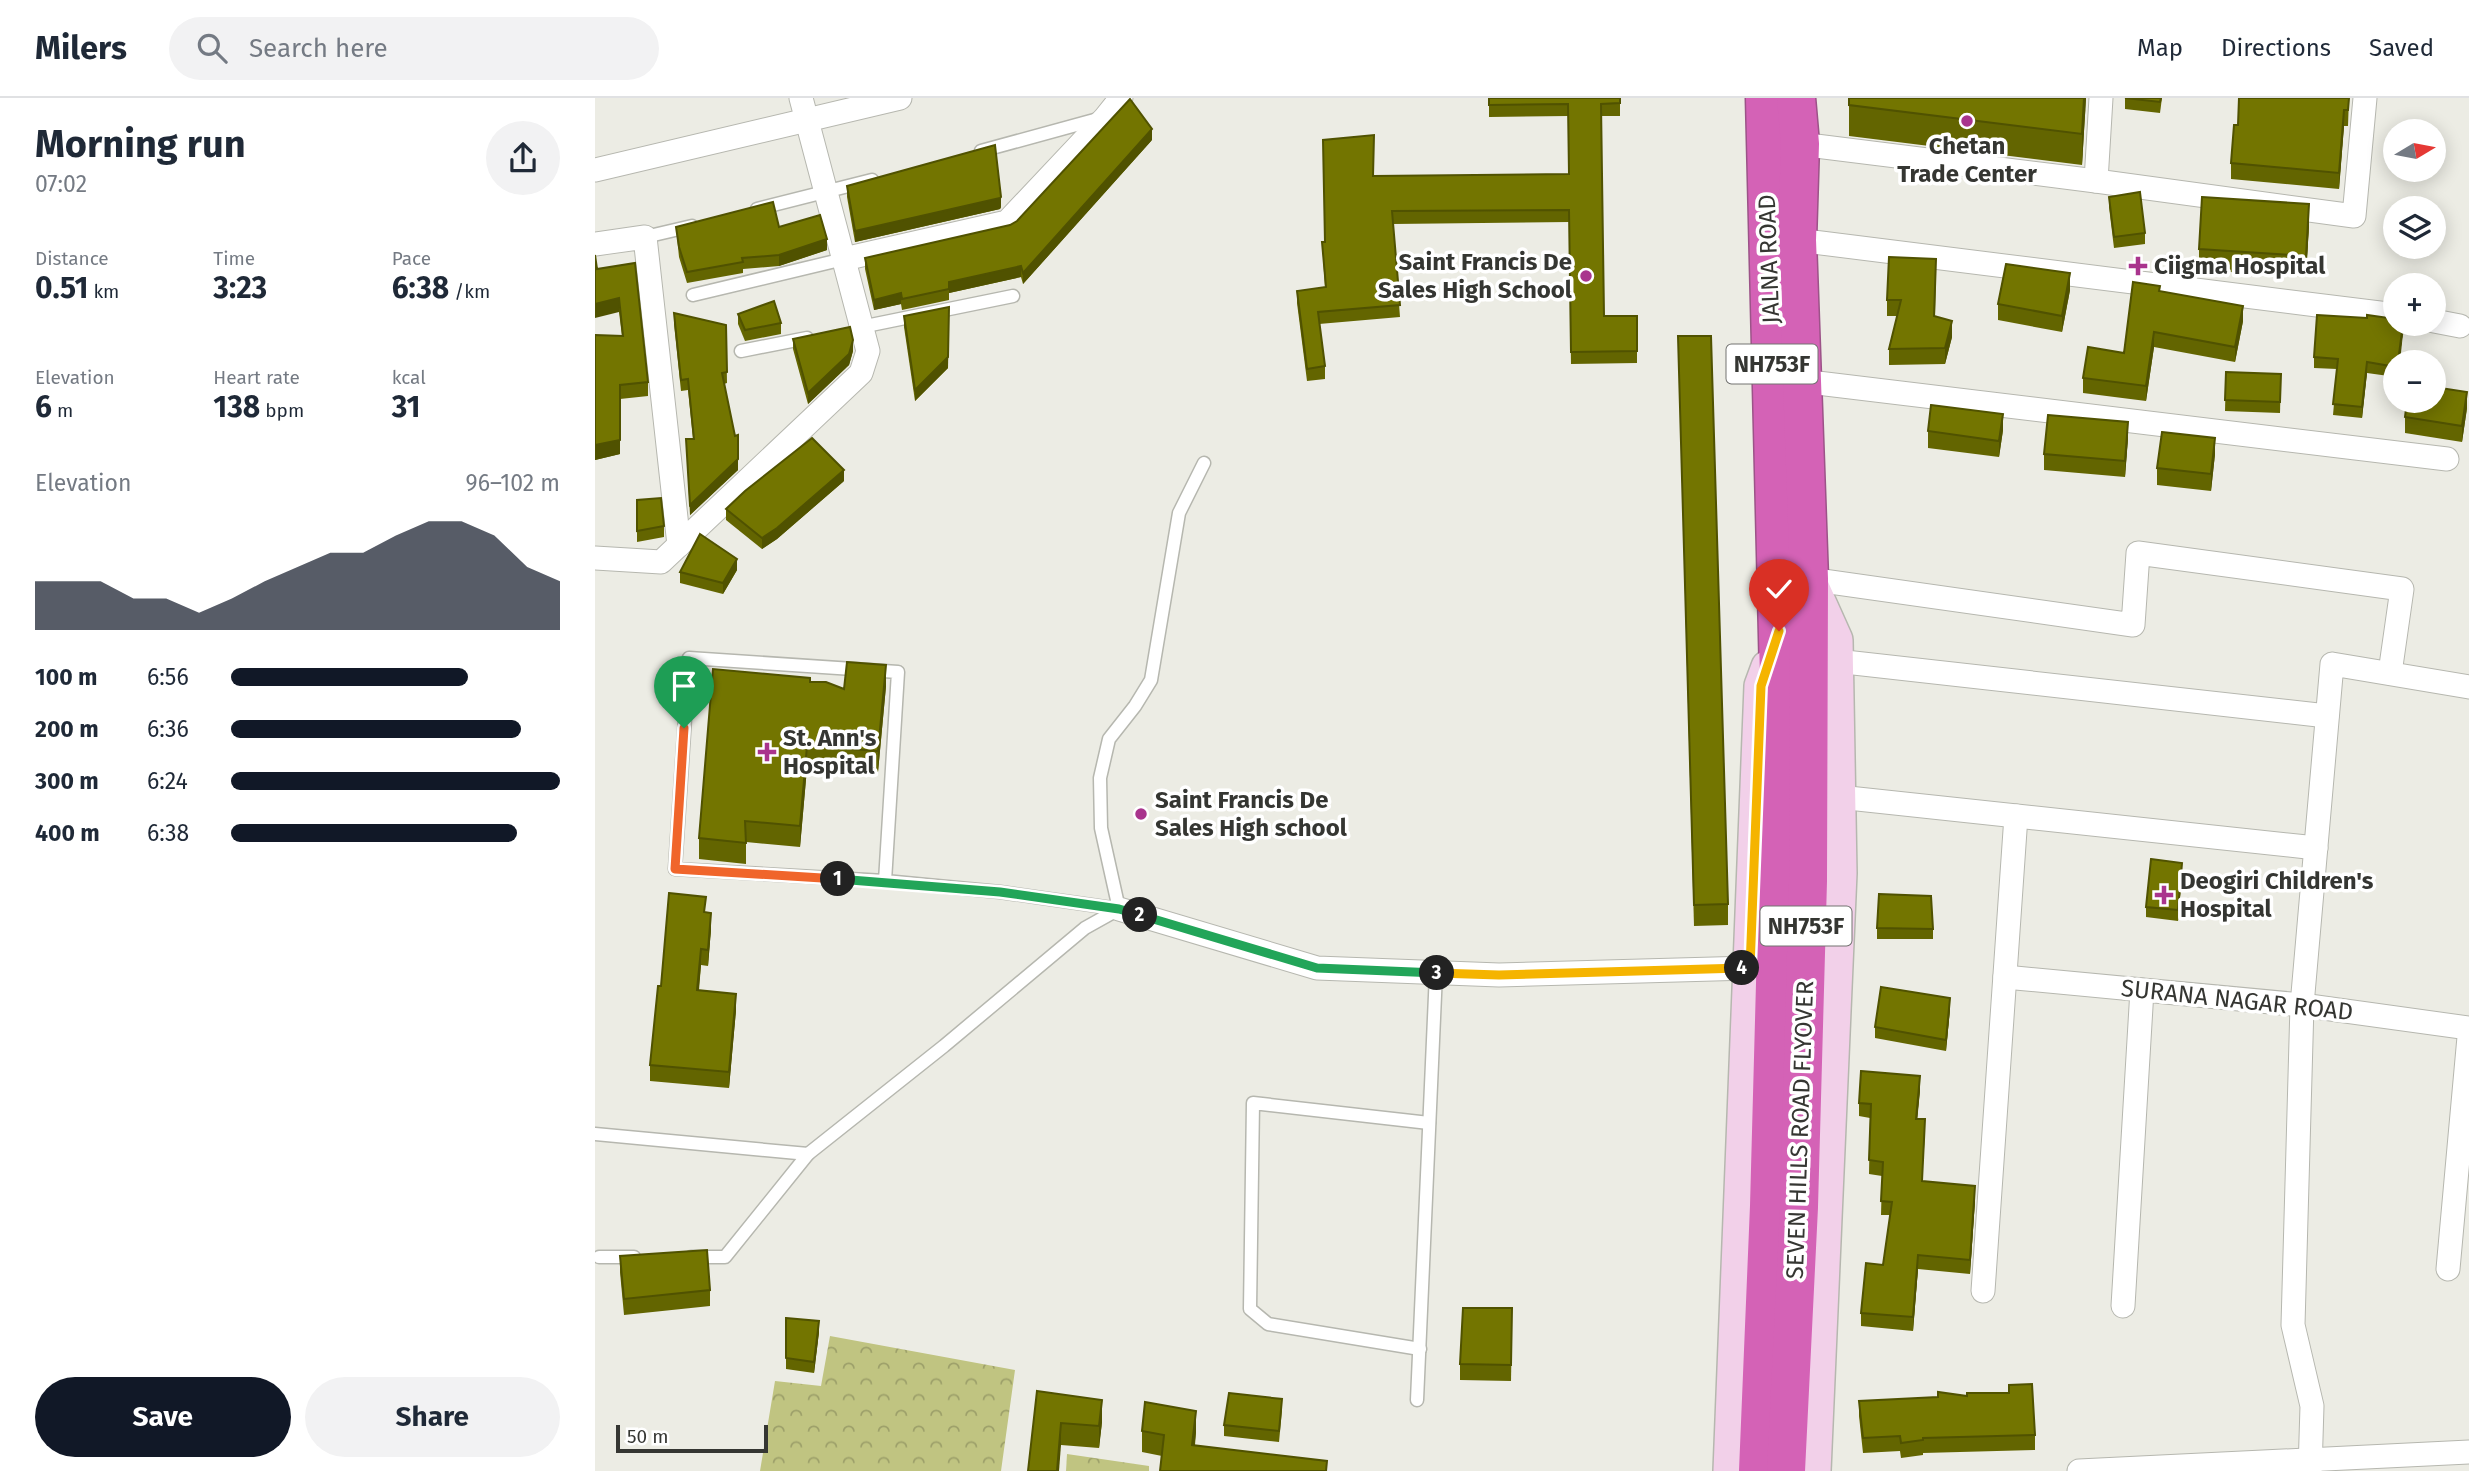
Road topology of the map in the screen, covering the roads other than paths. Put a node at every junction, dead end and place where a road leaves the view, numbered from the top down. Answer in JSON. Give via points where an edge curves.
{"nodes":[{"id":1,"x":801,"y":98,"type":"edge"},
{"id":2,"x":900,"y":98,"type":"edge"},
{"id":3,"x":1121,"y":98,"type":"edge"},
{"id":4,"x":1765,"y":98,"type":"edge"},
{"id":5,"x":1796,"y":98,"type":"edge"},
{"id":6,"x":2101,"y":98,"type":"edge"},
{"id":7,"x":2365,"y":98,"type":"edge"},
{"id":8,"x":1103,"y":108,"type":"edge"},
{"id":9,"x":807,"y":121,"type":"junction"},
{"id":10,"x":1800,"y":144,"type":"junction"},
{"id":11,"x":972,"y":153,"type":"edge"},
{"id":12,"x":595,"y":170,"type":"edge"},
{"id":13,"x":879,"y":178,"type":"edge"},
{"id":14,"x":2097,"y":181,"type":"junction"},
{"id":15,"x":826,"y":192,"type":"junction"},
{"id":16,"x":738,"y":214,"type":"edge"},
{"id":17,"x":700,"y":223,"type":"edge"},
{"id":18,"x":645,"y":237,"type":"junction"},
{"id":19,"x":1797,"y":240,"type":"junction"},
{"id":20,"x":595,"y":244,"type":"edge"},
{"id":21,"x":843,"y":259,"type":"junction"},
{"id":22,"x":692,"y":295,"type":"dead end"},
{"id":23,"x":1013,"y":296,"type":"dead end"},
{"id":24,"x":2383,"y":312,"type":"edge"},
{"id":25,"x":2446,"y":323,"type":"edge"},
{"id":26,"x":2460,"y":326,"type":"dead end"},
{"id":27,"x":855,"y":329,"type":"junction"},
{"id":28,"x":821,"y":335,"type":"edge"},
{"id":29,"x":741,"y":351,"type":"dead end"},
{"id":30,"x":1801,"y":381,"type":"junction"},
{"id":31,"x":2447,"y":459,"type":"dead end"},
{"id":32,"x":1204,"y":463,"type":"dead end"},
{"id":33,"x":679,"y":545,"type":"junction"},
{"id":34,"x":595,"y":558,"type":"edge"},
{"id":35,"x":1808,"y":579,"type":"junction"},
{"id":36,"x":1808,"y":646,"type":"junction"},
{"id":37,"x":2390,"y":673,"type":"junction"},
{"id":38,"x":2469,"y":688,"type":"edge"},
{"id":39,"x":2327,"y":716,"type":"junction"},
{"id":40,"x":1839,"y":797,"type":"junction"},
{"id":41,"x":2016,"y":816,"type":"junction"},
{"id":42,"x":2316,"y":848,"type":"junction"},
{"id":43,"x":885,"y":881,"type":"junction"},
{"id":44,"x":1119,"y":909,"type":"junction"},
{"id":45,"x":1750,"y":968,"type":"junction"},
{"id":46,"x":1436,"y":973,"type":"junction"},
{"id":47,"x":2005,"y":977,"type":"junction"},
{"id":48,"x":2142,"y":990,"type":"junction"},
{"id":49,"x":2302,"y":1005,"type":"junction"},
{"id":50,"x":2469,"y":1028,"type":"edge"},
{"id":51,"x":2469,"y":1037,"type":"edge"},
{"id":52,"x":2467,"y":1076,"type":"edge"},
{"id":53,"x":1429,"y":1123,"type":"junction"},
{"id":54,"x":595,"y":1135,"type":"edge"},
{"id":55,"x":808,"y":1154,"type":"junction"},
{"id":56,"x":599,"y":1257,"type":"dead end"},
{"id":57,"x":649,"y":1257,"type":"edge"},
{"id":58,"x":675,"y":1257,"type":"edge"},
{"id":59,"x":2448,"y":1269,"type":"dead end"},
{"id":60,"x":1983,"y":1291,"type":"dead end"},
{"id":61,"x":2123,"y":1306,"type":"dead end"},
{"id":62,"x":1419,"y":1349,"type":"junction"},
{"id":63,"x":1417,"y":1400,"type":"dead end"},
{"id":64,"x":2469,"y":1452,"type":"edge"},
{"id":65,"x":2310,"y":1465,"type":"edge"},
{"id":66,"x":2164,"y":1469,"type":"edge"},
{"id":67,"x":1730,"y":1471,"type":"edge"},
{"id":68,"x":1758,"y":1471,"type":"edge"},
{"id":69,"x":1786,"y":1471,"type":"edge"},
{"id":70,"x":1814,"y":1471,"type":"edge"},
{"id":71,"x":2079,"y":1471,"type":"edge"}],
"edges":[{"from":1,"to":9,"type":"street"},
{"from":2,"to":9,"type":"street"},
{"from":3,"to":8,"type":"street"},
{"from":4,"to":36,"type":"highway","name":"JALNA ROAD","number":"NH753F"},
{"from":5,"to":10,"type":"highway","name":"JALNA ROAD","number":"NH753F"},
{"from":6,"to":14,"type":"street"},
{"from":7,"to":14,"type":"street","via":[[2354,216]]},
{"from":8,"to":11,"type":"lane"},
{"from":8,"to":21,"type":"street","via":[[1007,222]]},
{"from":9,"to":12,"type":"street"},
{"from":9,"to":15,"type":"street"},
{"from":10,"to":14,"type":"street"},
{"from":10,"to":19,"type":"highway","name":"JALNA ROAD","number":"NH753F"},
{"from":13,"to":15,"type":"lane"},
{"from":15,"to":16,"type":"lane"},
{"from":15,"to":21,"type":"street"},
{"from":17,"to":18,"type":"lane"},
{"from":18,"to":20,"type":"street"},
{"from":18,"to":33,"type":"street"},
{"from":19,"to":24,"type":"street"},
{"from":19,"to":30,"type":"highway","name":"JALNA ROAD","number":"NH753F"},
{"from":21,"to":22,"type":"lane"},
{"from":21,"to":27,"type":"street"},
{"from":23,"to":27,"type":"lane"},
{"from":25,"to":26,"type":"street"},
{"from":27,"to":33,"type":"street","via":[[868,351],[861,373]]},
{"from":28,"to":29,"type":"lane"},
{"from":30,"to":31,"type":"street"},
{"from":30,"to":35,"type":"highway","name":"JALNA ROAD","number":"NH753F"},
{"from":32,"to":44,"type":"lane","via":[[1179,513],[1151,680],[1109,739],[1100,778],[1101,828]]},
{"from":33,"to":34,"type":"street","via":[[660,562]]},
{"from":35,"to":36,"type":"highway","name":"SEVEN HILLS ROAD FLYOVER","number":"NH753F"},
{"from":35,"to":37,"type":"street","via":[[2133,625],[2138,553],[2402,589]]},
{"from":36,"to":39,"type":"street"},
{"from":36,"to":40,"type":"street"},
{"from":36,"to":45,"type":"street","via":[[1761,686]]},
{"from":36,"to":68,"type":"highway","name":"SEVEN HILLS ROAD FLYOVER","number":"NH753F","via":[[1780,691],[1777,951]]},
{"from":36,"to":69,"type":"highway","name":"SEVEN HILLS ROAD FLYOVER","number":"NH753F","via":[[1799,1207]]},
{"from":37,"to":38,"type":"street"},
{"from":37,"to":39,"type":"street","via":[[2332,664]]},
{"from":39,"to":42,"type":"street"},
{"from":40,"to":41,"type":"street"},
{"from":40,"to":70,"type":"street","via":[[1840,873]]},
{"from":41,"to":42,"type":"street"},
{"from":41,"to":47,"type":"street"},
{"from":42,"to":49,"type":"street"},
{"from":43,"to":43,"type":"lane","via":[[898,673],[689,657],[675,869]]},
{"from":43,"to":44,"type":"lane"},
{"from":44,"to":46,"type":"street","via":[[1317,968]]},
{"from":44,"to":55,"type":"lane","via":[[1085,928]]},
{"from":45,"to":46,"type":"street"},
{"from":45,"to":67,"type":"street"},
{"from":46,"to":53,"type":"lane"},
{"from":47,"to":48,"type":"street","name":"SURANA NAGAR ROAD"},
{"from":47,"to":60,"type":"street"},
{"from":48,"to":49,"type":"street","name":"SURANA NAGAR ROAD"},
{"from":48,"to":61,"type":"street"},
{"from":49,"to":50,"type":"street","name":"SURANA NAGAR ROAD"},
{"from":49,"to":65,"type":"street","via":[[2293,1325],[2312,1406]]},
{"from":51,"to":52,"type":"street"},
{"from":52,"to":59,"type":"street"},
{"from":53,"to":62,"type":"lane"},
{"from":53,"to":62,"type":"lane","via":[[1253,1103],[1250,1309],[1268,1324]]},
{"from":54,"to":55,"type":"lane"},
{"from":55,"to":58,"type":"lane","via":[[726,1257]]},
{"from":56,"to":57,"type":"lane"},
{"from":62,"to":63,"type":"lane"},
{"from":64,"to":65,"type":"street"},
{"from":65,"to":66,"type":"street"},
{"from":66,"to":71,"type":"street"}]}
